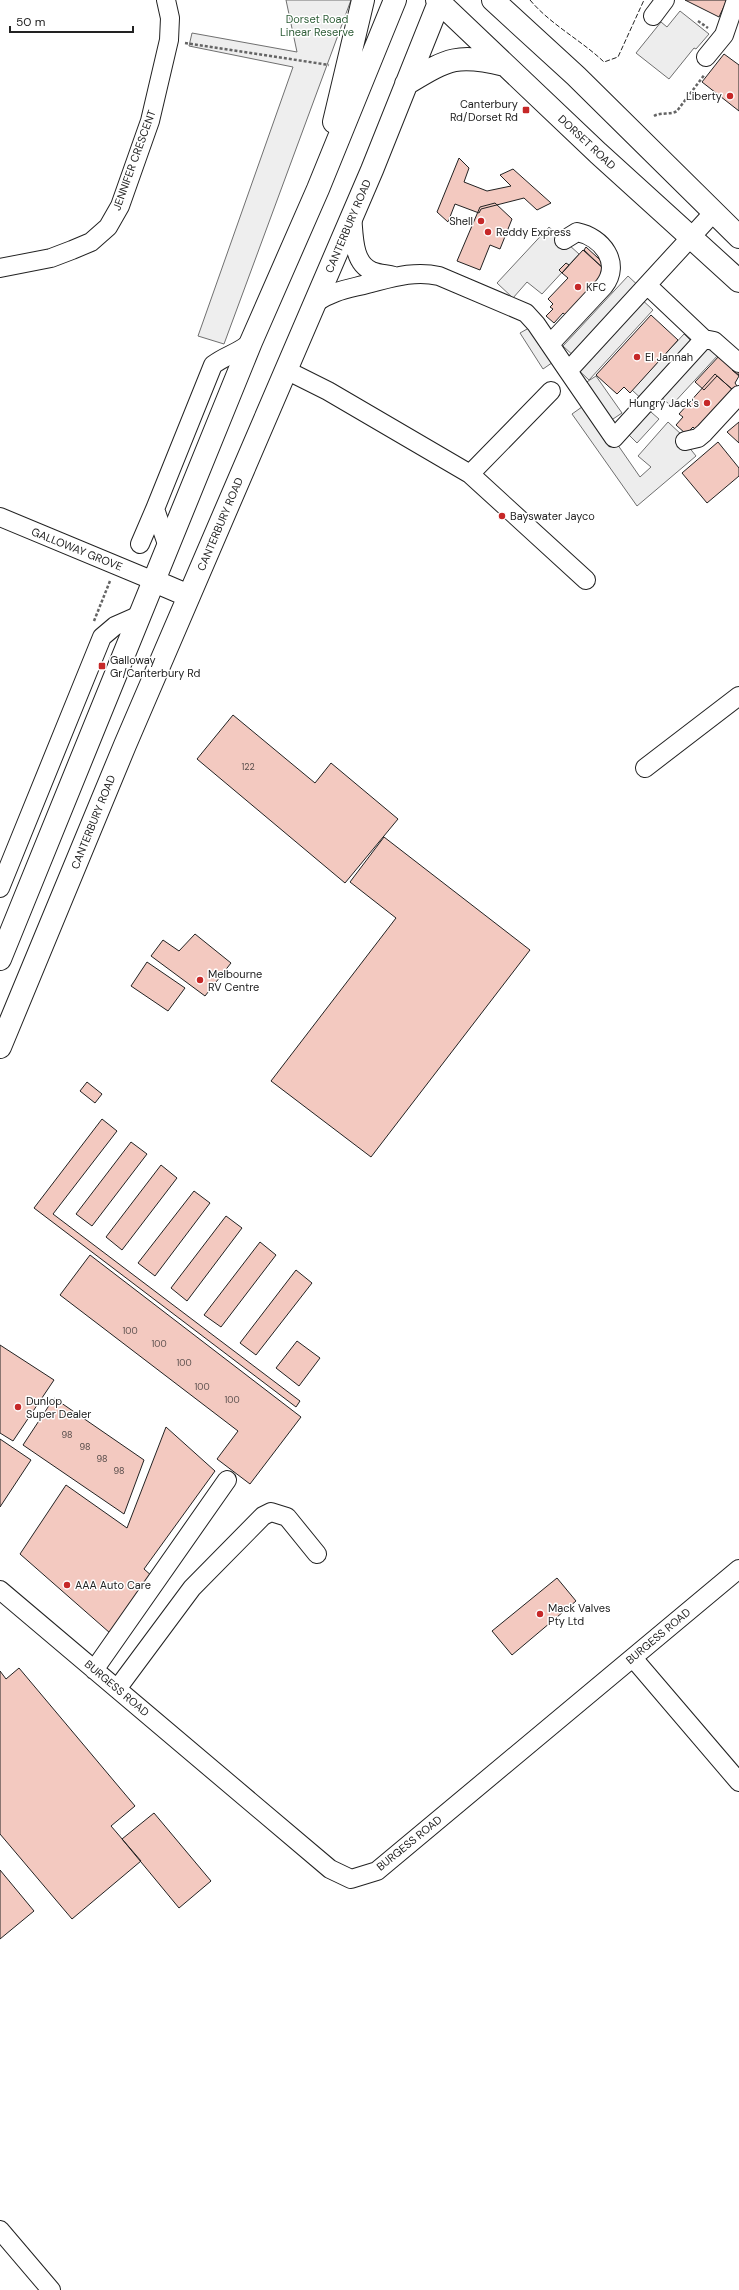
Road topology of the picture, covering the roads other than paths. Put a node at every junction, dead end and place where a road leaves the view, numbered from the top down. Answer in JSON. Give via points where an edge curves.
{"nodes":[{"id":1,"x":166,"y":0,"type":"edge"},
{"id":2,"x":363,"y":0,"type":"edge"},
{"id":3,"x":395,"y":0,"type":"edge"},
{"id":4,"x":493,"y":0,"type":"edge"},
{"id":5,"x":664,"y":0,"type":"edge"},
{"id":6,"x":736,"y":0,"type":"edge"},
{"id":7,"x":438,"y":1,"type":"edge"},
{"id":8,"x":654,"y":8,"type":"edge"},
{"id":9,"x":509,"y":9,"type":"edge"},
{"id":10,"x":708,"y":63,"type":"road end"},
{"id":11,"x":506,"y":65,"type":"junction"},
{"id":12,"x":406,"y":84,"type":"junction"},
{"id":13,"x":318,"y":189,"type":"junction"},
{"id":14,"x":714,"y":212,"type":"junction"},
{"id":15,"x":352,"y":215,"type":"junction"},
{"id":16,"x":691,"y":237,"type":"junction"},
{"id":17,"x":739,"y":237,"type":"edge"},
{"id":18,"x":564,"y":240,"type":"dead end"},
{"id":19,"x":0,"y":268,"type":"edge"},
{"id":20,"x":395,"y":276,"type":"junction"},
{"id":21,"x":739,"y":280,"type":"edge"},
{"id":22,"x":647,"y":285,"type":"junction"},
{"id":23,"x":315,"y":303,"type":"junction"},
{"id":24,"x":704,"y":339,"type":"junction"},
{"id":25,"x":252,"y":342,"type":"junction"},
{"id":26,"x":550,"y":344,"type":"junction"},
{"id":27,"x":739,"y":363,"type":"edge"},
{"id":28,"x":286,"y":370,"type":"junction"},
{"id":29,"x":568,"y":370,"type":"junction"},
{"id":30,"x":551,"y":392,"type":"dead end"},
{"id":31,"x":739,"y":395,"type":"edge"},
{"id":32,"x":684,"y":441,"type":"dead end"},
{"id":33,"x":470,"y":474,"type":"junction"},
{"id":34,"x":155,"y":509,"type":"junction"},
{"id":35,"x":0,"y":517,"type":"edge"},
{"id":36,"x":140,"y":544,"type":"dead end"},
{"id":37,"x":168,"y":547,"type":"junction"},
{"id":38,"x":586,"y":580,"type":"dead end"},
{"id":39,"x":154,"y":581,"type":"junction"},
{"id":40,"x":189,"y":596,"type":"junction"},
{"id":41,"x":140,"y":615,"type":"junction"},
{"id":42,"x":739,"y":696,"type":"edge"},
{"id":43,"x":645,"y":768,"type":"dead end"},
{"id":44,"x":0,"y":888,"type":"edge"},
{"id":45,"x":0,"y":959,"type":"edge"},
{"id":46,"x":0,"y":1048,"type":"edge"},
{"id":47,"x":227,"y":1480,"type":"dead end"},
{"id":48,"x":316,"y":1554,"type":"dead end"},
{"id":49,"x":739,"y":1569,"type":"edge"},
{"id":50,"x":0,"y":1590,"type":"edge"},
{"id":51,"x":633,"y":1658,"type":"junction"},
{"id":52,"x":94,"y":1670,"type":"junction"},
{"id":53,"x":117,"y":1689,"type":"junction"},
{"id":54,"x":739,"y":1782,"type":"edge"},
{"id":55,"x":0,"y":2230,"type":"edge"},
{"id":56,"x":51,"y":2290,"type":"edge"}],
"edges":[{"from":1,"to":19,"type":"street","name":"JENNIFER CRESCENT","via":[[170,18],[169,40],[150,121],[120,206],[108,227],[91,242],[51,258]]},
{"from":2,"to":13,"type":"main road"},
{"from":3,"to":13,"type":"main road"},
{"from":4,"to":9,"type":"main road"},
{"from":5,"to":8,"type":"street"},
{"from":6,"to":10,"type":"street","via":[[724,35]]},
{"from":7,"to":11,"type":"main road","name":"DORSET ROAD"},
{"from":7,"to":12,"type":"main road","name":"CANTERBURY ROAD"},
{"from":9,"to":14,"type":"main road"},
{"from":11,"to":12,"type":"main road","via":[[478,58],[446,61]]},
{"from":11,"to":16,"type":"main road","name":"DORSET ROAD"},
{"from":12,"to":15,"type":"main road","name":"CANTERBURY ROAD"},
{"from":13,"to":25,"type":"main road"},
{"from":14,"to":16,"type":"street"},
{"from":14,"to":17,"type":"main road"},
{"from":15,"to":20,"type":"street","via":[[356,252],[364,266],[372,272]]},
{"from":15,"to":23,"type":"main road","name":"CANTERBURY ROAD"},
{"from":16,"to":21,"type":"main road","name":"DORSET ROAD"},
{"from":16,"to":22,"type":"street"},
{"from":18,"to":26,"type":"street","via":[[577,232],[593,238],[606,250],[610,273],[604,286]]},
{"from":20,"to":23,"type":"street","via":[[327,294]]},
{"from":20,"to":26,"type":"street","via":[[426,273],[439,276],[514,307],[526,313]]},
{"from":22,"to":24,"type":"street"},
{"from":22,"to":29,"type":"street"},
{"from":23,"to":28,"type":"main road","name":"CANTERBURY ROAD"},
{"from":24,"to":27,"type":"street","via":[[714,341]]},
{"from":24,"to":29,"type":"street","via":[[614,438]]},
{"from":25,"to":34,"type":"street","via":[[242,351],[224,356],[213,365]]},
{"from":25,"to":37,"type":"main road"},
{"from":26,"to":29,"type":"street"},
{"from":28,"to":33,"type":"street","via":[[328,391]]},
{"from":28,"to":40,"type":"main road","name":"CANTERBURY ROAD"},
{"from":30,"to":33,"type":"street"},
{"from":31,"to":32,"type":"street","via":[[704,433],[698,438]]},
{"from":33,"to":38,"type":"street"},
{"from":34,"to":36,"type":"street"},
{"from":34,"to":37,"type":"street"},
{"from":35,"to":39,"type":"street","name":"GALLOWAY GROVE"},
{"from":37,"to":39,"type":"main road"},
{"from":39,"to":40,"type":"main road"},
{"from":39,"to":41,"type":"main road"},
{"from":40,"to":46,"type":"main road","name":"CANTERBURY ROAD"},
{"from":41,"to":44,"type":"street","via":[[115,626],[102,637]]},
{"from":41,"to":45,"type":"main road"},
{"from":42,"to":43,"type":"street"},
{"from":47,"to":52,"type":"street"},
{"from":48,"to":53,"type":"street","via":[[288,1517],[271,1512],[264,1516],[192,1588]]},
{"from":49,"to":51,"type":"street","name":"BURGESS ROAD"},
{"from":50,"to":52,"type":"street","name":"BURGESS ROAD"},
{"from":51,"to":53,"type":"street","name":"BURGESS ROAD","via":[[377,1871],[351,1879],[330,1869]]},
{"from":51,"to":54,"type":"street"},
{"from":52,"to":53,"type":"street","name":"BURGESS ROAD"},
{"from":55,"to":56,"type":"street"}]}
